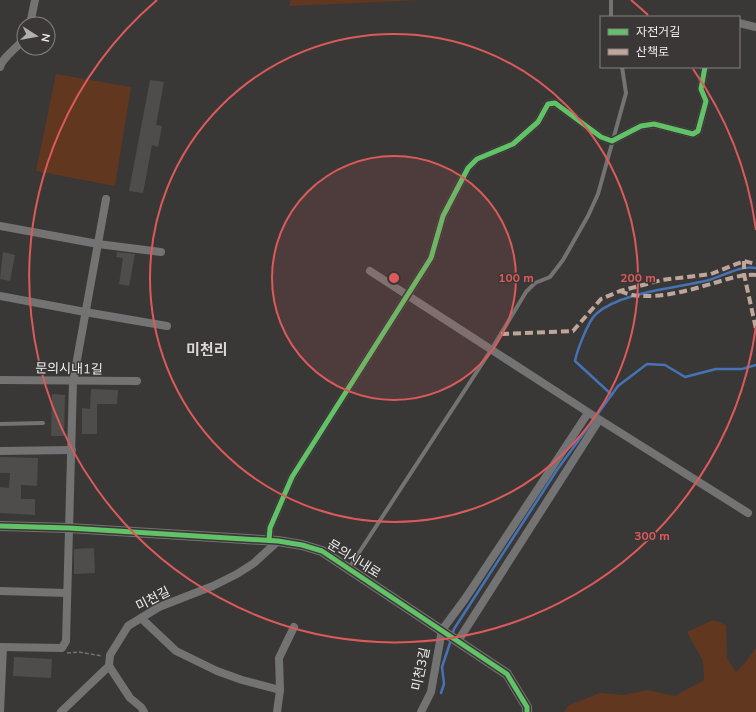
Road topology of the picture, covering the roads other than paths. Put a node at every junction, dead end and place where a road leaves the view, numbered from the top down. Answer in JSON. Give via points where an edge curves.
{"nodes":[{"id":1,"x":35,"y":0,"type":"edge"},
{"id":2,"x":611,"y":0,"type":"edge"},
{"id":3,"x":32,"y":16,"type":"edge"},
{"id":4,"x":611,"y":16,"type":"edge"},
{"id":5,"x":740,"y":23,"type":"edge"},
{"id":6,"x":756,"y":27,"type":"edge"},
{"id":7,"x":16,"y":49,"type":"edge"},
{"id":8,"x":0,"y":67,"type":"edge"},
{"id":9,"x":622,"y":68,"type":"edge"},
{"id":10,"x":705,"y":68,"type":"edge"},
{"id":11,"x":612,"y":141,"type":"junction"},
{"id":12,"x":106,"y":199,"type":"dead end"},
{"id":13,"x":0,"y":226,"type":"edge"},
{"id":14,"x":98,"y":244,"type":"junction"},
{"id":15,"x":161,"y":252,"type":"dead end"},
{"id":16,"x":370,"y":271,"type":"dead end"},
{"id":17,"x":407,"y":295,"type":"junction"},
{"id":18,"x":0,"y":296,"type":"edge"},
{"id":19,"x":85,"y":312,"type":"junction"},
{"id":20,"x":167,"y":326,"type":"dead end"},
{"id":21,"x":491,"y":350,"type":"junction"},
{"id":22,"x":0,"y":380,"type":"edge"},
{"id":23,"x":137,"y":381,"type":"dead end"},
{"id":24,"x":73,"y":382,"type":"junction"},
{"id":25,"x":594,"y":416,"type":"junction"},
{"id":26,"x":43,"y":423,"type":"dead end"},
{"id":27,"x":0,"y":424,"type":"edge"},
{"id":28,"x":72,"y":450,"type":"junction"},
{"id":29,"x":0,"y":451,"type":"edge"},
{"id":30,"x":748,"y":513,"type":"dead end"},
{"id":31,"x":0,"y":526,"type":"edge"},
{"id":32,"x":70,"y":528,"type":"junction"},
{"id":33,"x":274,"y":540,"type":"junction"},
{"id":34,"x":348,"y":568,"type":"junction"},
{"id":35,"x":0,"y":590,"type":"edge"},
{"id":36,"x":67,"y":593,"type":"junction"},
{"id":37,"x":141,"y":618,"type":"junction"},
{"id":38,"x":294,"y":627,"type":"dead end"},
{"id":39,"x":451,"y":636,"type":"junction"},
{"id":40,"x":1,"y":647,"type":"edge"},
{"id":41,"x":109,"y":666,"type":"junction"},
{"id":42,"x":280,"y":690,"type":"junction"},
{"id":43,"x":0,"y":701,"type":"edge"},
{"id":44,"x":0,"y":712,"type":"edge"},
{"id":45,"x":61,"y":712,"type":"edge"},
{"id":46,"x":144,"y":712,"type":"edge"},
{"id":47,"x":277,"y":712,"type":"edge"},
{"id":48,"x":421,"y":712,"type":"edge"},
{"id":49,"x":527,"y":712,"type":"edge"}],
"edges":[{"from":1,"to":3,"type":"street"},
{"from":2,"to":4,"type":"lane"},
{"from":5,"to":6,"type":"street"},
{"from":7,"to":8,"type":"street","via":[[1,62]]},
{"from":9,"to":11,"type":"lane","via":[[626,94]]},
{"from":10,"to":11,"type":"street","via":[[701,89],[706,101],[698,131],[693,134],[654,124],[641,126]]},
{"from":11,"to":17,"type":"street","via":[[601,137],[554,103],[548,104],[538,122],[513,144],[477,158],[468,168],[443,216],[431,258]]},
{"from":11,"to":21,"type":"lane","via":[[598,194],[563,260],[550,277],[535,284],[526,292]]},
{"from":12,"to":14,"type":"street"},
{"from":13,"to":14,"type":"street"},
{"from":14,"to":15,"type":"street"},
{"from":14,"to":19,"type":"street"},
{"from":16,"to":17,"type":"street"},
{"from":17,"to":21,"type":"street"},
{"from":17,"to":33,"type":"street","via":[[292,477],[270,528]]},
{"from":18,"to":19,"type":"street"},
{"from":19,"to":20,"type":"street"},
{"from":19,"to":24,"type":"street"},
{"from":21,"to":25,"type":"street"},
{"from":21,"to":34,"type":"lane"},
{"from":22,"to":24,"type":"street","name":"문의시내1길"},
{"from":23,"to":24,"type":"street","name":"문의시내1길"},
{"from":24,"to":28,"type":"street"},
{"from":25,"to":30,"type":"street"},
{"from":25,"to":39,"type":"street"},
{"from":25,"to":39,"type":"street","via":[[465,599]]},
{"from":26,"to":27,"type":"lane"},
{"from":28,"to":29,"type":"street"},
{"from":28,"to":32,"type":"street"},
{"from":31,"to":32,"type":"street","name":"문의시내로"},
{"from":32,"to":33,"type":"street","name":"문의시내로"},
{"from":32,"to":36,"type":"street"},
{"from":33,"to":34,"type":"street","name":"문의시내로","via":[[322,551]]},
{"from":33,"to":37,"type":"street","name":"미천길","via":[[254,563],[237,574],[159,607]]},
{"from":34,"to":39,"type":"street","name":"문의시내로"},
{"from":35,"to":36,"type":"street"},
{"from":36,"to":40,"type":"street","via":[[66,641],[62,648]]},
{"from":37,"to":41,"type":"street","name":"미천길","via":[[128,626],[116,643],[110,655]]},
{"from":37,"to":42,"type":"street","via":[[176,651],[223,673]]},
{"from":38,"to":42,"type":"street","via":[[279,658]]},
{"from":39,"to":48,"type":"street","name":"미천3길"},
{"from":39,"to":49,"type":"street","name":"문의시내로","via":[[507,674],[527,707]]},
{"from":40,"to":43,"type":"street"},
{"from":41,"to":45,"type":"street"},
{"from":41,"to":46,"type":"street","via":[[130,698]]},
{"from":42,"to":47,"type":"street"},
{"from":43,"to":44,"type":"street"}]}
